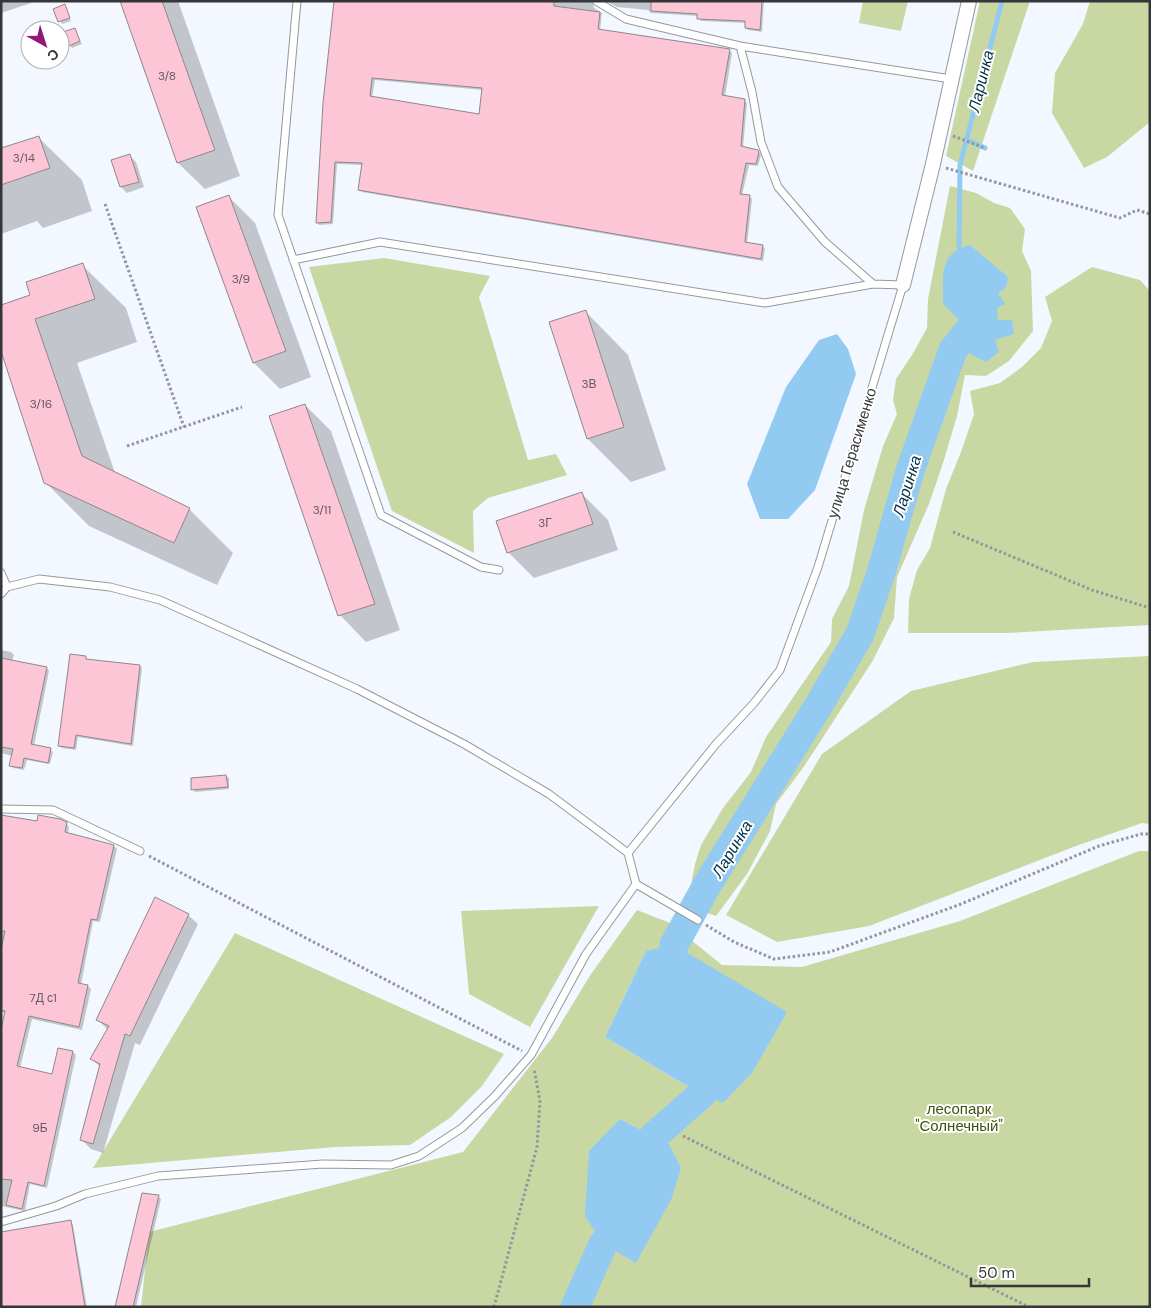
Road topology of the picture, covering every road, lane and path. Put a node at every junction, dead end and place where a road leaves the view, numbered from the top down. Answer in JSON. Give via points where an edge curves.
{"nodes":[{"id":1,"x":297,"y":1,"type":"edge"},
{"id":2,"x":596,"y":1,"type":"edge"},
{"id":3,"x":970,"y":1,"type":"edge"},
{"id":4,"x":740,"y":46,"type":"junction"},
{"id":5,"x":951,"y":79,"type":"junction"},
{"id":6,"x":960,"y":138,"type":"dead end"},
{"id":7,"x":985,"y":148,"type":"dead end"},
{"id":8,"x":955,"y":170,"type":"dead end"},
{"id":9,"x":105,"y":204,"type":"dead end"},
{"id":10,"x":1150,"y":214,"type":"edge"},
{"id":11,"x":294,"y":260,"type":"junction"},
{"id":12,"x":874,"y":284,"type":"junction"},
{"id":13,"x":903,"y":285,"type":"junction"},
{"id":14,"x":242,"y":407,"type":"dead end"},
{"id":15,"x":184,"y":427,"type":"junction"},
{"id":16,"x":127,"y":446,"type":"dead end"},
{"id":17,"x":953,"y":532,"type":"dead end"},
{"id":18,"x":500,"y":570,"type":"dead end"},
{"id":19,"x":1,"y":572,"type":"edge"},
{"id":20,"x":7,"y":587,"type":"junction"},
{"id":21,"x":1,"y":594,"type":"edge"},
{"id":22,"x":1150,"y":608,"type":"edge"},
{"id":23,"x":1,"y":809,"type":"edge"},
{"id":24,"x":1150,"y":834,"type":"edge"},
{"id":25,"x":140,"y":851,"type":"joint"},
{"id":26,"x":628,"y":853,"type":"junction"},
{"id":27,"x":636,"y":884,"type":"junction"},
{"id":28,"x":698,"y":920,"type":"joint"},
{"id":29,"x":531,"y":1055,"type":"junction"},
{"id":30,"x":683,"y":1136,"type":"dead end"},
{"id":31,"x":1,"y":1222,"type":"edge"},
{"id":32,"x":494,"y":1307,"type":"edge"},
{"id":33,"x":1029,"y":1307,"type":"edge"}],
"edges":[{"from":1,"to":11,"type":"lane","via":[[278,215]]},
{"from":2,"to":4,"type":"lane","via":[[626,18]]},
{"from":3,"to":5,"type":"street","name":"улица Герасименко"},
{"from":4,"to":5,"type":"lane"},
{"from":4,"to":12,"type":"lane","via":[[761,142],[778,187],[825,242]]},
{"from":5,"to":13,"type":"street","name":"улица Герасименко"},
{"from":6,"to":7,"type":"path"},
{"from":8,"to":10,"type":"path","via":[[1120,218],[1137,210]]},
{"from":9,"to":15,"type":"path"},
{"from":11,"to":12,"type":"lane","via":[[380,242],[765,303]]},
{"from":11,"to":18,"type":"lane","via":[[380,515],[481,568]]},
{"from":12,"to":13,"type":"lane"},
{"from":13,"to":26,"type":"lane","name":"улица Герасименко","via":[[818,567],[780,670]]},
{"from":14,"to":15,"type":"path"},
{"from":15,"to":16,"type":"path"},
{"from":17,"to":22,"type":"path","via":[[1092,590]]},
{"from":19,"to":20,"type":"lane"},
{"from":20,"to":21,"type":"lane"},
{"from":20,"to":26,"type":"lane","via":[[39,579],[110,587],[160,600],[357,689],[464,744],[549,794]]},
{"from":23,"to":25,"type":"lane","via":[[53,810]]},
{"from":24,"to":28,"type":"path","via":[[1099,846],[961,904],[830,952],[774,959],[734,942]]},
{"from":25,"to":29,"type":"path"},
{"from":26,"to":27,"type":"lane"},
{"from":27,"to":28,"type":"lane"},
{"from":27,"to":29,"type":"lane","via":[[586,954]]},
{"from":29,"to":31,"type":"lane","via":[[462,1128],[419,1156],[391,1165],[323,1164],[158,1176],[85,1194]]},
{"from":29,"to":32,"type":"path","via":[[540,1101],[537,1147]]},
{"from":30,"to":33,"type":"path"}]}
